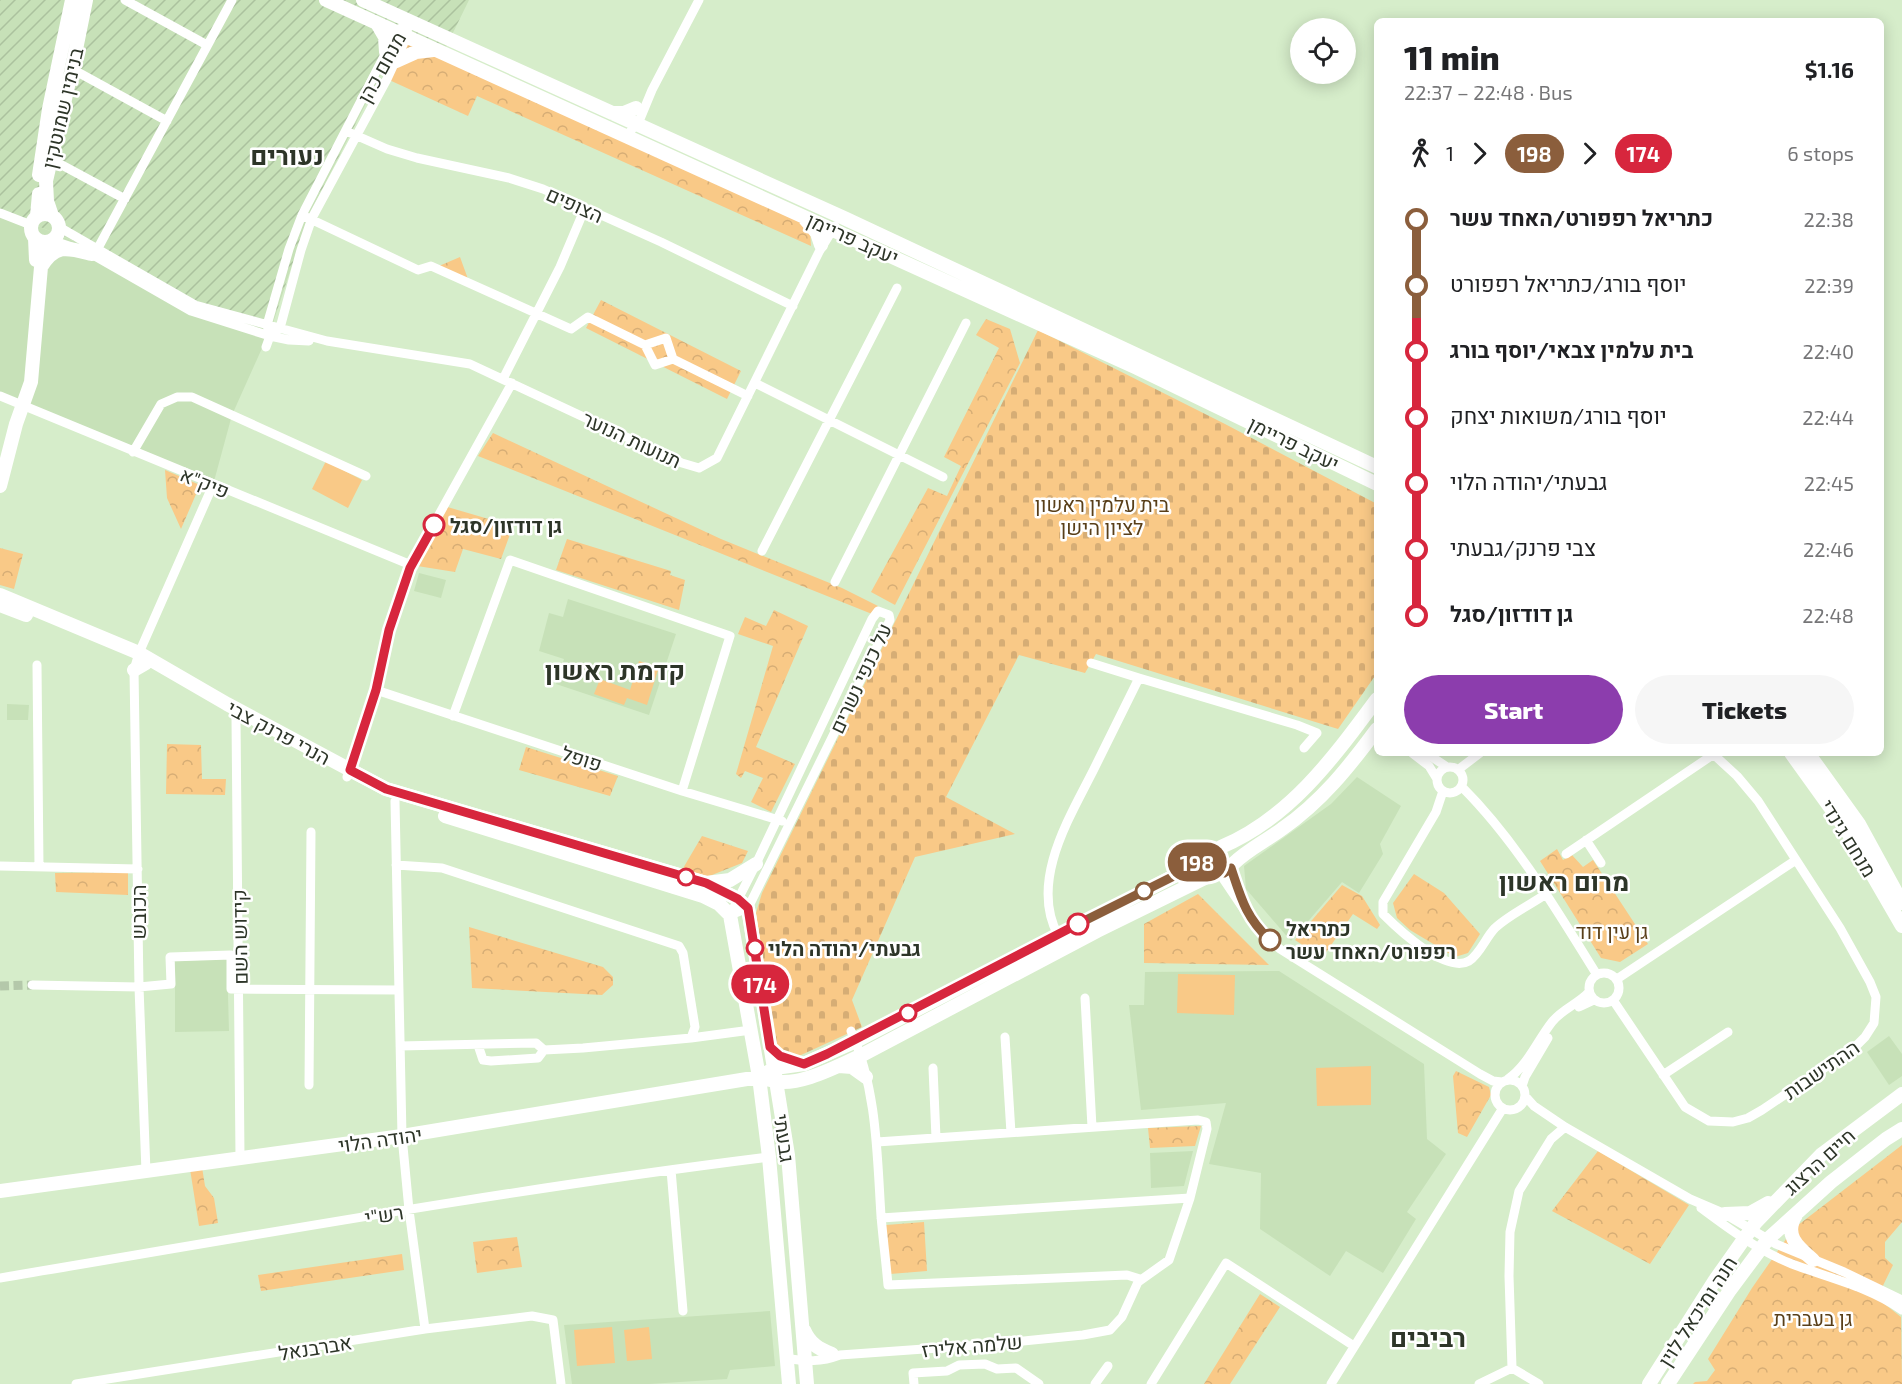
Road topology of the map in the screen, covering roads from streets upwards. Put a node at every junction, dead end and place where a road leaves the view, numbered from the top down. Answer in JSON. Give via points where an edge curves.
{"nodes":[{"id":1,"x":72,"y":0,"type":"edge"},
{"id":2,"x":86,"y":0,"type":"edge"},
{"id":3,"x":125,"y":0,"type":"edge"},
{"id":4,"x":232,"y":0,"type":"edge"},
{"id":5,"x":326,"y":0,"type":"edge"},
{"id":6,"x":363,"y":0,"type":"edge"},
{"id":7,"x":699,"y":0,"type":"edge"},
{"id":8,"x":409,"y":20,"type":"junction"},
{"id":9,"x":378,"y":25,"type":"junction"},
{"id":10,"x":401,"y":35,"type":"junction"},
{"id":11,"x":207,"y":45,"type":"junction"},
{"id":12,"x":434,"y":50,"type":"junction"},
{"id":13,"x":391,"y":56,"type":"junction"},
{"id":14,"x":72,"y":69,"type":"junction"},
{"id":15,"x":636,"y":116,"type":"junction"},
{"id":16,"x":167,"y":121,"type":"junction"},
{"id":17,"x":346,"y":131,"type":"junction"},
{"id":18,"x":358,"y":135,"type":"junction"},
{"id":19,"x":626,"y":136,"type":"junction"},
{"id":20,"x":46,"y":157,"type":"junction"},
{"id":21,"x":124,"y":199,"type":"junction"},
{"id":22,"x":585,"y":208,"type":"junction"},
{"id":23,"x":0,"y":213,"type":"edge"},
{"id":24,"x":302,"y":214,"type":"junction"},
{"id":25,"x":801,"y":215,"type":"junction"},
{"id":26,"x":312,"y":219,"type":"junction"},
{"id":27,"x":55,"y":221,"type":"junction"},
{"id":28,"x":833,"y":224,"type":"junction"},
{"id":29,"x":40,"y":232,"type":"junction"},
{"id":30,"x":852,"y":237,"type":"junction"},
{"id":31,"x":821,"y":248,"type":"junction"},
{"id":32,"x":95,"y":251,"type":"junction"},
{"id":33,"x":41,"y":267,"type":"junction"},
{"id":34,"x":897,"y":288,"type":"dead end"},
{"id":35,"x":793,"y":306,"type":"junction"},
{"id":36,"x":537,"y":314,"type":"junction"},
{"id":37,"x":966,"y":323,"type":"dead end"},
{"id":38,"x":267,"y":325,"type":"junction"},
{"id":39,"x":280,"y":328,"type":"junction"},
{"id":40,"x":270,"y":336,"type":"junction"},
{"id":41,"x":327,"y":341,"type":"junction"},
{"id":42,"x":645,"y":345,"type":"junction"},
{"id":43,"x":266,"y":347,"type":"dead end"},
{"id":44,"x":674,"y":359,"type":"junction"},
{"id":45,"x":507,"y":381,"type":"junction"},
{"id":46,"x":755,"y":382,"type":"junction"},
{"id":47,"x":0,"y":396,"type":"edge"},
{"id":48,"x":748,"y":396,"type":"junction"},
{"id":49,"x":20,"y":405,"type":"junction"},
{"id":50,"x":830,"y":420,"type":"junction"},
{"id":51,"x":133,"y":452,"type":"junction"},
{"id":52,"x":900,"y":455,"type":"junction"},
{"id":53,"x":0,"y":464,"type":"edge"},
{"id":54,"x":1374,"y":466,"type":"edge"},
{"id":55,"x":366,"y":476,"type":"dead end"},
{"id":56,"x":943,"y":477,"type":"dead end"},
{"id":57,"x":1374,"y":483,"type":"edge"},
{"id":58,"x":213,"y":485,"type":"junction"},
{"id":59,"x":0,"y":486,"type":"edge"},
{"id":60,"x":762,"y":551,"type":"dead end"},
{"id":61,"x":411,"y":565,"type":"junction"},
{"id":62,"x":835,"y":582,"type":"dead end"},
{"id":63,"x":0,"y":595,"type":"edge"},
{"id":64,"x":0,"y":605,"type":"edge"},
{"id":65,"x":139,"y":661,"type":"junction"},
{"id":66,"x":1091,"y":663,"type":"dead end"},
{"id":67,"x":37,"y":665,"type":"dead end"},
{"id":68,"x":1139,"y":678,"type":"junction"},
{"id":69,"x":376,"y":690,"type":"junction"},
{"id":70,"x":1374,"y":703,"type":"edge"},
{"id":71,"x":453,"y":716,"type":"junction"},
{"id":72,"x":236,"y":718,"type":"junction"},
{"id":73,"x":1374,"y":733,"type":"edge"},
{"id":74,"x":1374,"y":747,"type":"edge"},
{"id":75,"x":1304,"y":748,"type":"dead end"},
{"id":76,"x":1361,"y":751,"type":"junction"},
{"id":77,"x":1416,"y":756,"type":"edge"},
{"id":78,"x":1430,"y":756,"type":"edge"},
{"id":79,"x":1476,"y":756,"type":"edge"},
{"id":80,"x":1710,"y":756,"type":"edge"},
{"id":81,"x":1715,"y":756,"type":"edge"},
{"id":82,"x":1793,"y":756,"type":"edge"},
{"id":83,"x":1810,"y":756,"type":"edge"},
{"id":84,"x":1447,"y":767,"type":"junction"},
{"id":85,"x":1458,"y":769,"type":"junction"},
{"id":86,"x":349,"y":773,"type":"junction"},
{"id":87,"x":1437,"y":779,"type":"junction"},
{"id":88,"x":1462,"y":787,"type":"junction"},
{"id":89,"x":682,"y":791,"type":"junction"},
{"id":90,"x":1443,"y":791,"type":"junction"},
{"id":91,"x":395,"y":801,"type":"junction"},
{"id":92,"x":777,"y":820,"type":"junction"},
{"id":93,"x":789,"y":823,"type":"junction"},
{"id":94,"x":311,"y":832,"type":"dead end"},
{"id":95,"x":1586,"y":840,"type":"junction"},
{"id":96,"x":1221,"y":847,"type":"junction"},
{"id":97,"x":1566,"y":854,"type":"dead end"},
{"id":98,"x":1208,"y":855,"type":"junction"},
{"id":99,"x":1796,"y":860,"type":"junction"},
{"id":100,"x":1602,"y":863,"type":"dead end"},
{"id":101,"x":756,"y":864,"type":"junction"},
{"id":102,"x":396,"y":865,"type":"junction"},
{"id":103,"x":0,"y":866,"type":"edge"},
{"id":104,"x":39,"y":867,"type":"junction"},
{"id":105,"x":138,"y":869,"type":"junction"},
{"id":106,"x":1225,"y":870,"type":"junction"},
{"id":107,"x":706,"y":883,"type":"junction"},
{"id":108,"x":1546,"y":894,"type":"junction"},
{"id":109,"x":1902,"y":903,"type":"edge"},
{"id":110,"x":743,"y":904,"type":"junction"},
{"id":111,"x":730,"y":915,"type":"junction"},
{"id":112,"x":1902,"y":926,"type":"edge"},
{"id":113,"x":1058,"y":934,"type":"junction"},
{"id":114,"x":1597,"y":975,"type":"junction"},
{"id":115,"x":1617,"y":980,"type":"junction"},
{"id":116,"x":32,"y":985,"type":"tunnel mouth"},
{"id":117,"x":139,"y":987,"type":"junction"},
{"id":118,"x":239,"y":989,"type":"junction"},
{"id":119,"x":309,"y":990,"type":"junction"},
{"id":120,"x":399,"y":990,"type":"junction"},
{"id":121,"x":1592,"y":996,"type":"junction"},
{"id":122,"x":1085,"y":998,"type":"dead end"},
{"id":123,"x":1613,"y":1000,"type":"junction"},
{"id":124,"x":751,"y":1030,"type":"junction"},
{"id":125,"x":1728,"y":1032,"type":"dead end"},
{"id":126,"x":853,"y":1036,"type":"junction"},
{"id":127,"x":1005,"y":1037,"type":"dead end"},
{"id":128,"x":692,"y":1038,"type":"junction"},
{"id":129,"x":478,"y":1045,"type":"junction"},
{"id":130,"x":400,"y":1046,"type":"junction"},
{"id":131,"x":770,"y":1047,"type":"junction"},
{"id":132,"x":544,"y":1050,"type":"junction"},
{"id":133,"x":862,"y":1055,"type":"junction"},
{"id":134,"x":804,"y":1064,"type":"junction"},
{"id":135,"x":837,"y":1066,"type":"junction"},
{"id":136,"x":775,"y":1068,"type":"junction"},
{"id":137,"x":933,"y":1068,"type":"dead end"},
{"id":138,"x":1663,"y":1074,"type":"junction"},
{"id":139,"x":759,"y":1077,"type":"junction"},
{"id":140,"x":866,"y":1077,"type":"junction"},
{"id":141,"x":777,"y":1083,"type":"junction"},
{"id":142,"x":1502,"y":1084,"type":"junction"},
{"id":143,"x":309,"y":1085,"type":"dead end"},
{"id":144,"x":1522,"y":1086,"type":"junction"},
{"id":145,"x":1902,"y":1094,"type":"edge"},
{"id":146,"x":1525,"y":1096,"type":"junction"},
{"id":147,"x":1521,"y":1106,"type":"junction"},
{"id":148,"x":1503,"y":1108,"type":"junction"},
{"id":149,"x":1544,"y":1113,"type":"junction"},
{"id":150,"x":1092,"y":1127,"type":"junction"},
{"id":151,"x":1565,"y":1127,"type":"junction"},
{"id":152,"x":1902,"y":1129,"type":"edge"},
{"id":153,"x":1011,"y":1133,"type":"junction"},
{"id":154,"x":402,"y":1136,"type":"junction"},
{"id":155,"x":936,"y":1138,"type":"junction"},
{"id":156,"x":877,"y":1142,"type":"junction"},
{"id":157,"x":240,"y":1157,"type":"junction"},
{"id":158,"x":770,"y":1157,"type":"junction"},
{"id":159,"x":671,"y":1170,"type":"junction"},
{"id":160,"x":146,"y":1172,"type":"junction"},
{"id":161,"x":1800,"y":1177,"type":"junction"},
{"id":162,"x":0,"y":1191,"type":"edge"},
{"id":163,"x":1190,"y":1198,"type":"junction"},
{"id":164,"x":1690,"y":1199,"type":"junction"},
{"id":165,"x":409,"y":1210,"type":"junction"},
{"id":166,"x":1798,"y":1210,"type":"junction"},
{"id":167,"x":1725,"y":1214,"type":"junction"},
{"id":168,"x":881,"y":1218,"type":"junction"},
{"id":169,"x":1747,"y":1233,"type":"junction"},
{"id":170,"x":1765,"y":1244,"type":"junction"},
{"id":171,"x":1813,"y":1260,"type":"junction"},
{"id":172,"x":0,"y":1278,"type":"edge"},
{"id":173,"x":1140,"y":1279,"type":"junction"},
{"id":174,"x":1902,"y":1300,"type":"edge"},
{"id":175,"x":1902,"y":1310,"type":"edge"},
{"id":176,"x":683,"y":1311,"type":"dead end"},
{"id":177,"x":804,"y":1328,"type":"junction"},
{"id":178,"x":424,"y":1329,"type":"junction"},
{"id":179,"x":1354,"y":1346,"type":"junction"},
{"id":180,"x":836,"y":1355,"type":"junction"},
{"id":181,"x":786,"y":1358,"type":"junction"},
{"id":182,"x":805,"y":1358,"type":"junction"},
{"id":183,"x":1108,"y":1366,"type":"dead end"},
{"id":184,"x":1512,"y":1368,"type":"junction"},
{"id":185,"x":76,"y":1384,"type":"edge"},
{"id":186,"x":561,"y":1384,"type":"edge"},
{"id":187,"x":789,"y":1384,"type":"edge"},
{"id":188,"x":807,"y":1384,"type":"edge"},
{"id":189,"x":914,"y":1384,"type":"edge"},
{"id":190,"x":1039,"y":1384,"type":"edge"},
{"id":191,"x":1095,"y":1384,"type":"edge"},
{"id":192,"x":1150,"y":1384,"type":"edge"},
{"id":193,"x":1331,"y":1384,"type":"edge"},
{"id":194,"x":1479,"y":1384,"type":"edge"},
{"id":195,"x":1539,"y":1384,"type":"edge"},
{"id":196,"x":1649,"y":1384,"type":"edge"},
{"id":197,"x":1668,"y":1384,"type":"edge"}],
"edges":[{"from":1,"to":20,"type":"street","name":"בנימין שמוטקין","via":[[49,109]]},
{"from":2,"to":14,"type":"street","name":"בנימין שמוטקין"},
{"from":3,"to":11,"type":"street"},
{"from":4,"to":11,"type":"street"},
{"from":5,"to":9,"type":"street","name":"יעקב פריימן"},
{"from":6,"to":8,"type":"street","name":"יעקב פריימן"},
{"from":7,"to":15,"type":"street"},
{"from":8,"to":10,"type":"street","name":"מנחם כהן"},
{"from":8,"to":15,"type":"street","name":"יעקב פריימן","via":[[612,113]]},
{"from":9,"to":10,"type":"street","name":"יעקב פריימן"},
{"from":9,"to":13,"type":"street"},
{"from":10,"to":12,"type":"street","name":"יעקב פריימן"},
{"from":10,"to":13,"type":"street","name":"מנחם כהן"},
{"from":11,"to":16,"type":"street"},
{"from":12,"to":13,"type":"street"},
{"from":12,"to":19,"type":"street","name":"יעקב פריימן"},
{"from":13,"to":17,"type":"street","name":"מנחם כהן"},
{"from":13,"to":18,"type":"street","name":"מנחם כהן"},
{"from":14,"to":16,"type":"street"},
{"from":14,"to":20,"type":"street","name":"בנימין שמוטקין"},
{"from":15,"to":19,"type":"street"},
{"from":15,"to":28,"type":"street","name":"יעקב פריימן","via":[[656,132]]},
{"from":16,"to":21,"type":"street"},
{"from":17,"to":18,"type":"street","name":"הצופים"},
{"from":17,"to":24,"type":"street","name":"מנחם כהן"},
{"from":18,"to":22,"type":"street","name":"הצופים","via":[[387,149],[533,185]]},
{"from":18,"to":26,"type":"street","name":"מנחם כהן"},
{"from":19,"to":25,"type":"street","name":"יעקב פריימן"},
{"from":20,"to":21,"type":"street"},
{"from":20,"to":27,"type":"street","name":"בנימין שמוטקין","via":[[45,193]]},
{"from":20,"to":29,"type":"street","name":"בנימין שמוטקין","via":[[39,176]]},
{"from":21,"to":32,"type":"street"},
{"from":22,"to":35,"type":"street","name":"הצופים"},
{"from":22,"to":36,"type":"street"},
{"from":23,"to":29,"type":"street"},
{"from":24,"to":26,"type":"street"},
{"from":24,"to":38,"type":"street","name":"מנחם כהן"},
{"from":25,"to":28,"type":"street","name":"יעקב פריימן"},
{"from":25,"to":31,"type":"street","via":[[817,233]]},
{"from":26,"to":36,"type":"street","via":[[418,270],[431,266]]},
{"from":26,"to":39,"type":"street","name":"מנחם כהן"},
{"from":27,"to":29,"type":"street","via":[[44,214]]},
{"from":27,"to":29,"type":"street","via":[[56,236]]},
{"from":27,"to":32,"type":"street"},
{"from":28,"to":30,"type":"street","name":"יעקב פריימן"},
{"from":28,"to":31,"type":"street","name":"תנועות הנוער"},
{"from":28,"to":54,"type":"street","name":"יעקב פריימן"},
{"from":29,"to":32,"type":"street"},
{"from":29,"to":33,"type":"street","name":"בנימין שמוטקין"},
{"from":29,"to":49,"type":"street","name":"בנימין שמוטקין","via":[[27,381]]},
{"from":30,"to":31,"type":"street","via":[[839,238]]},
{"from":30,"to":57,"type":"street","name":"יעקב פריימן"},
{"from":31,"to":35,"type":"street","name":"תנועות הנוער"},
{"from":32,"to":33,"type":"street","via":[[57,250]]},
{"from":32,"to":38,"type":"street","name":"תנועות הנוער","via":[[195,304]]},
{"from":32,"to":40,"type":"street","name":"תנועות הנוער","via":[[191,311]]},
{"from":33,"to":49,"type":"street","name":"בנימין שמוטקין","via":[[31,382]]},
{"from":34,"to":50,"type":"street"},
{"from":35,"to":46,"type":"street","name":"תנועות הנוער"},
{"from":36,"to":42,"type":"street","via":[[571,329],[588,317]]},
{"from":36,"to":45,"type":"street"},
{"from":37,"to":52,"type":"street"},
{"from":38,"to":39,"type":"street","name":"תנועות הנוער"},
{"from":38,"to":40,"type":"street"},
{"from":39,"to":40,"type":"street"},
{"from":39,"to":41,"type":"street","name":"תנועות הנוער"},
{"from":40,"to":41,"type":"street","name":"תנועות הנוער"},
{"from":40,"to":43,"type":"street"},
{"from":41,"to":45,"type":"street","name":"תנועות הנוער","via":[[470,364]]},
{"from":42,"to":44,"type":"street","via":[[655,365]]},
{"from":42,"to":44,"type":"street","via":[[666,338]]},
{"from":44,"to":48,"type":"street"},
{"from":45,"to":48,"type":"street","name":"תנועות הנוער","via":[[699,468],[717,458]]},
{"from":45,"to":61,"type":"street"},
{"from":46,"to":48,"type":"street","name":"תנועות הנוער"},
{"from":46,"to":50,"type":"street"},
{"from":47,"to":49,"type":"street","name":"פיק\"א"},
{"from":49,"to":51,"type":"street","name":"פיק\"א"},
{"from":49,"to":53,"type":"street","via":[[11,421]]},
{"from":49,"to":59,"type":"street"},
{"from":50,"to":52,"type":"street"},
{"from":50,"to":60,"type":"street"},
{"from":51,"to":55,"type":"street","via":[[161,404],[192,397]]},
{"from":51,"to":58,"type":"street","name":"פיק\"א"},
{"from":52,"to":56,"type":"street"},
{"from":52,"to":62,"type":"street"},
{"from":58,"to":61,"type":"street","name":"פיק\"א"},
{"from":58,"to":65,"type":"street"},
{"from":61,"to":69,"type":"street","via":[[389,630]]},
{"from":63,"to":65,"type":"street","name":"הנרי פרנק צבי"},
{"from":64,"to":65,"type":"street","name":"הנרי פרנק צבי"},
{"from":65,"to":72,"type":"street","name":"הנרי פרנק צבי"},
{"from":65,"to":86,"type":"street","name":"הנרי פרנק צבי","via":[[227,704]]},
{"from":65,"to":105,"type":"street","name":"הכובש"},
{"from":66,"to":68,"type":"street"},
{"from":67,"to":104,"type":"street"},
{"from":68,"to":75,"type":"street","via":[[1317,733]]},
{"from":68,"to":113,"type":"street","via":[[1055,853],[1049,905]]},
{"from":69,"to":71,"type":"street","name":"פופל"},
{"from":69,"to":86,"type":"street"},
{"from":70,"to":96,"type":"street","via":[[1321,773],[1255,829]]},
{"from":71,"to":89,"type":"street","name":"פופל"},
{"from":71,"to":89,"type":"street","via":[[510,560],[730,636]]},
{"from":72,"to":86,"type":"street","name":"הנרי פרנק צבי"},
{"from":72,"to":118,"type":"street","name":"קידוש השם"},
{"from":73,"to":76,"type":"street"},
{"from":74,"to":76,"type":"street"},
{"from":76,"to":106,"type":"street","via":[[1319,799]]},
{"from":77,"to":87,"type":"street","via":[[1430,766]]},
{"from":78,"to":84,"type":"street"},
{"from":79,"to":85,"type":"street"},
{"from":80,"to":95,"type":"street"},
{"from":81,"to":99,"type":"street","name":"ההתישבות","via":[[1758,801]]},
{"from":82,"to":112,"type":"street","name":"מנחם גינדי","via":[[1847,831]]},
{"from":83,"to":109,"type":"street","name":"מנחם גינדי","via":[[1859,824]]},
{"from":84,"to":85,"type":"street"},
{"from":84,"to":87,"type":"street"},
{"from":85,"to":88,"type":"street","via":[[1463,775]]},
{"from":86,"to":91,"type":"street","name":"הנרי פרנק צבי"},
{"from":86,"to":107,"type":"street","name":"הנרי פרנק צבי","via":[[386,789]]},
{"from":87,"to":90,"type":"street"},
{"from":88,"to":90,"type":"street","via":[[1451,793]]},
{"from":88,"to":108,"type":"street","via":[[1487,811]]},
{"from":89,"to":92,"type":"street","name":"פופל"},
{"from":90,"to":108,"type":"street","via":[[1436,812],[1383,902],[1383,914],[1441,959],[1457,964],[1470,960],[1496,927]]},
{"from":91,"to":102,"type":"street"},
{"from":91,"to":111,"type":"street","name":"הנרי פרנק צבי","via":[[703,896]]},
{"from":92,"to":93,"type":"street","name":"פופל"},
{"from":92,"to":93,"type":"street","name":"על כנפי נשרים","via":[[872,619],[881,611],[890,620]]},
{"from":92,"to":101,"type":"street","name":"על כנפי נשרים"},
{"from":93,"to":110,"type":"street","name":"על כנפי נשרים"},
{"from":94,"to":119,"type":"street"},
{"from":95,"to":97,"type":"street"},
{"from":95,"to":100,"type":"street"},
{"from":96,"to":98,"type":"street"},
{"from":96,"to":106,"type":"street","via":[[1232,853]]},
{"from":98,"to":106,"type":"street","via":[[1207,863]]},
{"from":98,"to":113,"type":"street"},
{"from":99,"to":115,"type":"street"},
{"from":99,"to":138,"type":"street","name":"ההתישבות","via":[[1869,982],[1875,997],[1874,1023],[1865,1037],[1844,1055],[1762,1110],[1733,1122],[1709,1121],[1693,1113]]},
{"from":101,"to":107,"type":"street","via":[[730,880]]},
{"from":101,"to":110,"type":"street","name":"על כנפי נשרים"},
{"from":102,"to":120,"type":"street"},
{"from":102,"to":128,"type":"street","via":[[442,868],[678,946],[683,953],[695,1027]]},
{"from":103,"to":104,"type":"street"},
{"from":104,"to":105,"type":"street"},
{"from":105,"to":117,"type":"street","name":"הכובש"},
{"from":106,"to":133,"type":"street","via":[[1097,931]]},
{"from":106,"to":142,"type":"street","via":[[1255,926],[1280,949]]},
{"from":107,"to":110,"type":"street","name":"הנרי פרנק צבי"},
{"from":108,"to":114,"type":"street"},
{"from":110,"to":111,"type":"street","name":"על כנפי נשרים"},
{"from":110,"to":131,"type":"street","name":"גבעתי"},
{"from":111,"to":124,"type":"street","name":"גבעתי"},
{"from":113,"to":126,"type":"street"},
{"from":114,"to":115,"type":"street","via":[[1605,973]]},
{"from":114,"to":121,"type":"street","via":[[1590,982]]},
{"from":115,"to":123,"type":"street","via":[[1619,993]]},
{"from":116,"to":117,"type":"street"},
{"from":117,"to":118,"type":"street","via":[[171,984],[170,957],[231,955],[231,989]]},
{"from":117,"to":160,"type":"street","name":"הכובש"},
{"from":118,"to":119,"type":"street"},
{"from":118,"to":157,"type":"street","name":"קידוש השם"},
{"from":119,"to":120,"type":"street"},
{"from":119,"to":143,"type":"street"},
{"from":120,"to":130,"type":"street"},
{"from":121,"to":123,"type":"street","via":[[1604,1003]]},
{"from":121,"to":142,"type":"street","via":[[1556,1018],[1518,1073]]},
{"from":121,"to":144,"type":"street","via":[[1563,1018],[1551,1033]]},
{"from":122,"to":150,"type":"street"},
{"from":123,"to":138,"type":"street","name":"ההתישבות"},
{"from":124,"to":128,"type":"street"},
{"from":124,"to":139,"type":"street","name":"גבעתי"},
{"from":125,"to":138,"type":"street"},
{"from":126,"to":133,"type":"street"},
{"from":126,"to":134,"type":"street"},
{"from":127,"to":153,"type":"street"},
{"from":128,"to":132,"type":"street"},
{"from":129,"to":130,"type":"street"},
{"from":129,"to":132,"type":"street","via":[[536,1043]]},
{"from":129,"to":132,"type":"street","via":[[483,1060],[491,1061],[538,1058]]},
{"from":130,"to":154,"type":"street"},
{"from":131,"to":134,"type":"street","via":[[780,1056]]},
{"from":131,"to":136,"type":"street","name":"גבעתי"},
{"from":133,"to":135,"type":"street"},
{"from":133,"to":140,"type":"street"},
{"from":134,"to":136,"type":"street"},
{"from":135,"to":140,"type":"street","via":[[852,1067]]},
{"from":135,"to":141,"type":"street","via":[[803,1079]]},
{"from":136,"to":139,"type":"street"},
{"from":136,"to":141,"type":"street","name":"גבעתי"},
{"from":137,"to":155,"type":"street"},
{"from":139,"to":141,"type":"street"},
{"from":139,"to":154,"type":"street","name":"יהודה הלוי"},
{"from":139,"to":158,"type":"street","name":"גבעתי"},
{"from":140,"to":156,"type":"street"},
{"from":141,"to":177,"type":"street","name":"גבעתי","via":[[788,1155]]},
{"from":142,"to":144,"type":"street","via":[[1516,1081]]},
{"from":142,"to":148,"type":"street","via":[[1497,1102]]},
{"from":144,"to":146,"type":"street"},
{"from":145,"to":161,"type":"street","name":"חיים הרצוג","via":[[1822,1155]]},
{"from":146,"to":147,"type":"street"},
{"from":146,"to":149,"type":"street"},
{"from":147,"to":148,"type":"street"},
{"from":147,"to":149,"type":"street"},
{"from":148,"to":179,"type":"street"},
{"from":149,"to":151,"type":"street"},
{"from":150,"to":153,"type":"street"},
{"from":150,"to":163,"type":"street","via":[[1206,1122]]},
{"from":151,"to":164,"type":"street"},
{"from":151,"to":184,"type":"street","via":[[1551,1139],[1519,1191],[1510,1232]]},
{"from":152,"to":166,"type":"street","name":"חיים הרצוג"},
{"from":153,"to":155,"type":"street"},
{"from":154,"to":157,"type":"street","name":"יהודה הלוי"},
{"from":154,"to":165,"type":"street"},
{"from":155,"to":156,"type":"street"},
{"from":156,"to":168,"type":"street"},
{"from":157,"to":160,"type":"street","name":"יהודה הלוי"},
{"from":158,"to":159,"type":"street","name":"רש\"י"},
{"from":158,"to":181,"type":"street","name":"גבעתי"},
{"from":159,"to":165,"type":"street","name":"רש\"י"},
{"from":159,"to":176,"type":"street"},
{"from":160,"to":162,"type":"street","name":"יהודה הלוי"},
{"from":161,"to":167,"type":"street","via":[[1750,1212]]},
{"from":161,"to":169,"type":"street","name":"חיים הרצוג"},
{"from":163,"to":168,"type":"street"},
{"from":163,"to":173,"type":"street","via":[[1169,1260]]},
{"from":164,"to":167,"type":"street"},
{"from":164,"to":169,"type":"street"},
{"from":165,"to":172,"type":"street","name":"רש\"י"},
{"from":165,"to":178,"type":"street"},
{"from":166,"to":170,"type":"street","name":"חיים הרצוג"},
{"from":166,"to":171,"type":"street","via":[[1792,1220],[1791,1236]]},
{"from":167,"to":169,"type":"street"},
{"from":168,"to":173,"type":"street","via":[[888,1285],[1127,1275]]},
{"from":169,"to":170,"type":"street"},
{"from":169,"to":196,"type":"street","name":"חנה ומיכאל לוין"},
{"from":170,"to":171,"type":"street"},
{"from":170,"to":175,"type":"street","via":[[1789,1263],[1871,1293]]},
{"from":170,"to":197,"type":"street","name":"חנה ומיכאל לוין"},
{"from":171,"to":174,"type":"street"},
{"from":173,"to":180,"type":"street","name":"שלמה אלירז","via":[[1122,1317],[1110,1330],[1005,1343]]},
{"from":177,"to":180,"type":"street","via":[[814,1346]]},
{"from":177,"to":182,"type":"street","name":"גבעתי"},
{"from":178,"to":185,"type":"street","name":"אברבנאל"},
{"from":178,"to":186,"type":"street","name":"אברבנאל","via":[[532,1316],[553,1320]]},
{"from":179,"to":192,"type":"street","via":[[1226,1263]]},
{"from":179,"to":193,"type":"street"},
{"from":180,"to":182,"type":"street","name":"שלמה אלירז","via":[[826,1360]]},
{"from":181,"to":182,"type":"street","name":"שלמה אלירז"},
{"from":181,"to":187,"type":"street","name":"גבעתי"},
{"from":182,"to":188,"type":"street","name":"גבעתי"},
{"from":183,"to":191,"type":"street"},
{"from":184,"to":194,"type":"street"},
{"from":184,"to":195,"type":"street"},
{"from":189,"to":190,"type":"street","via":[[913,1373],[986,1364],[997,1369],[1016,1368]]}]}
